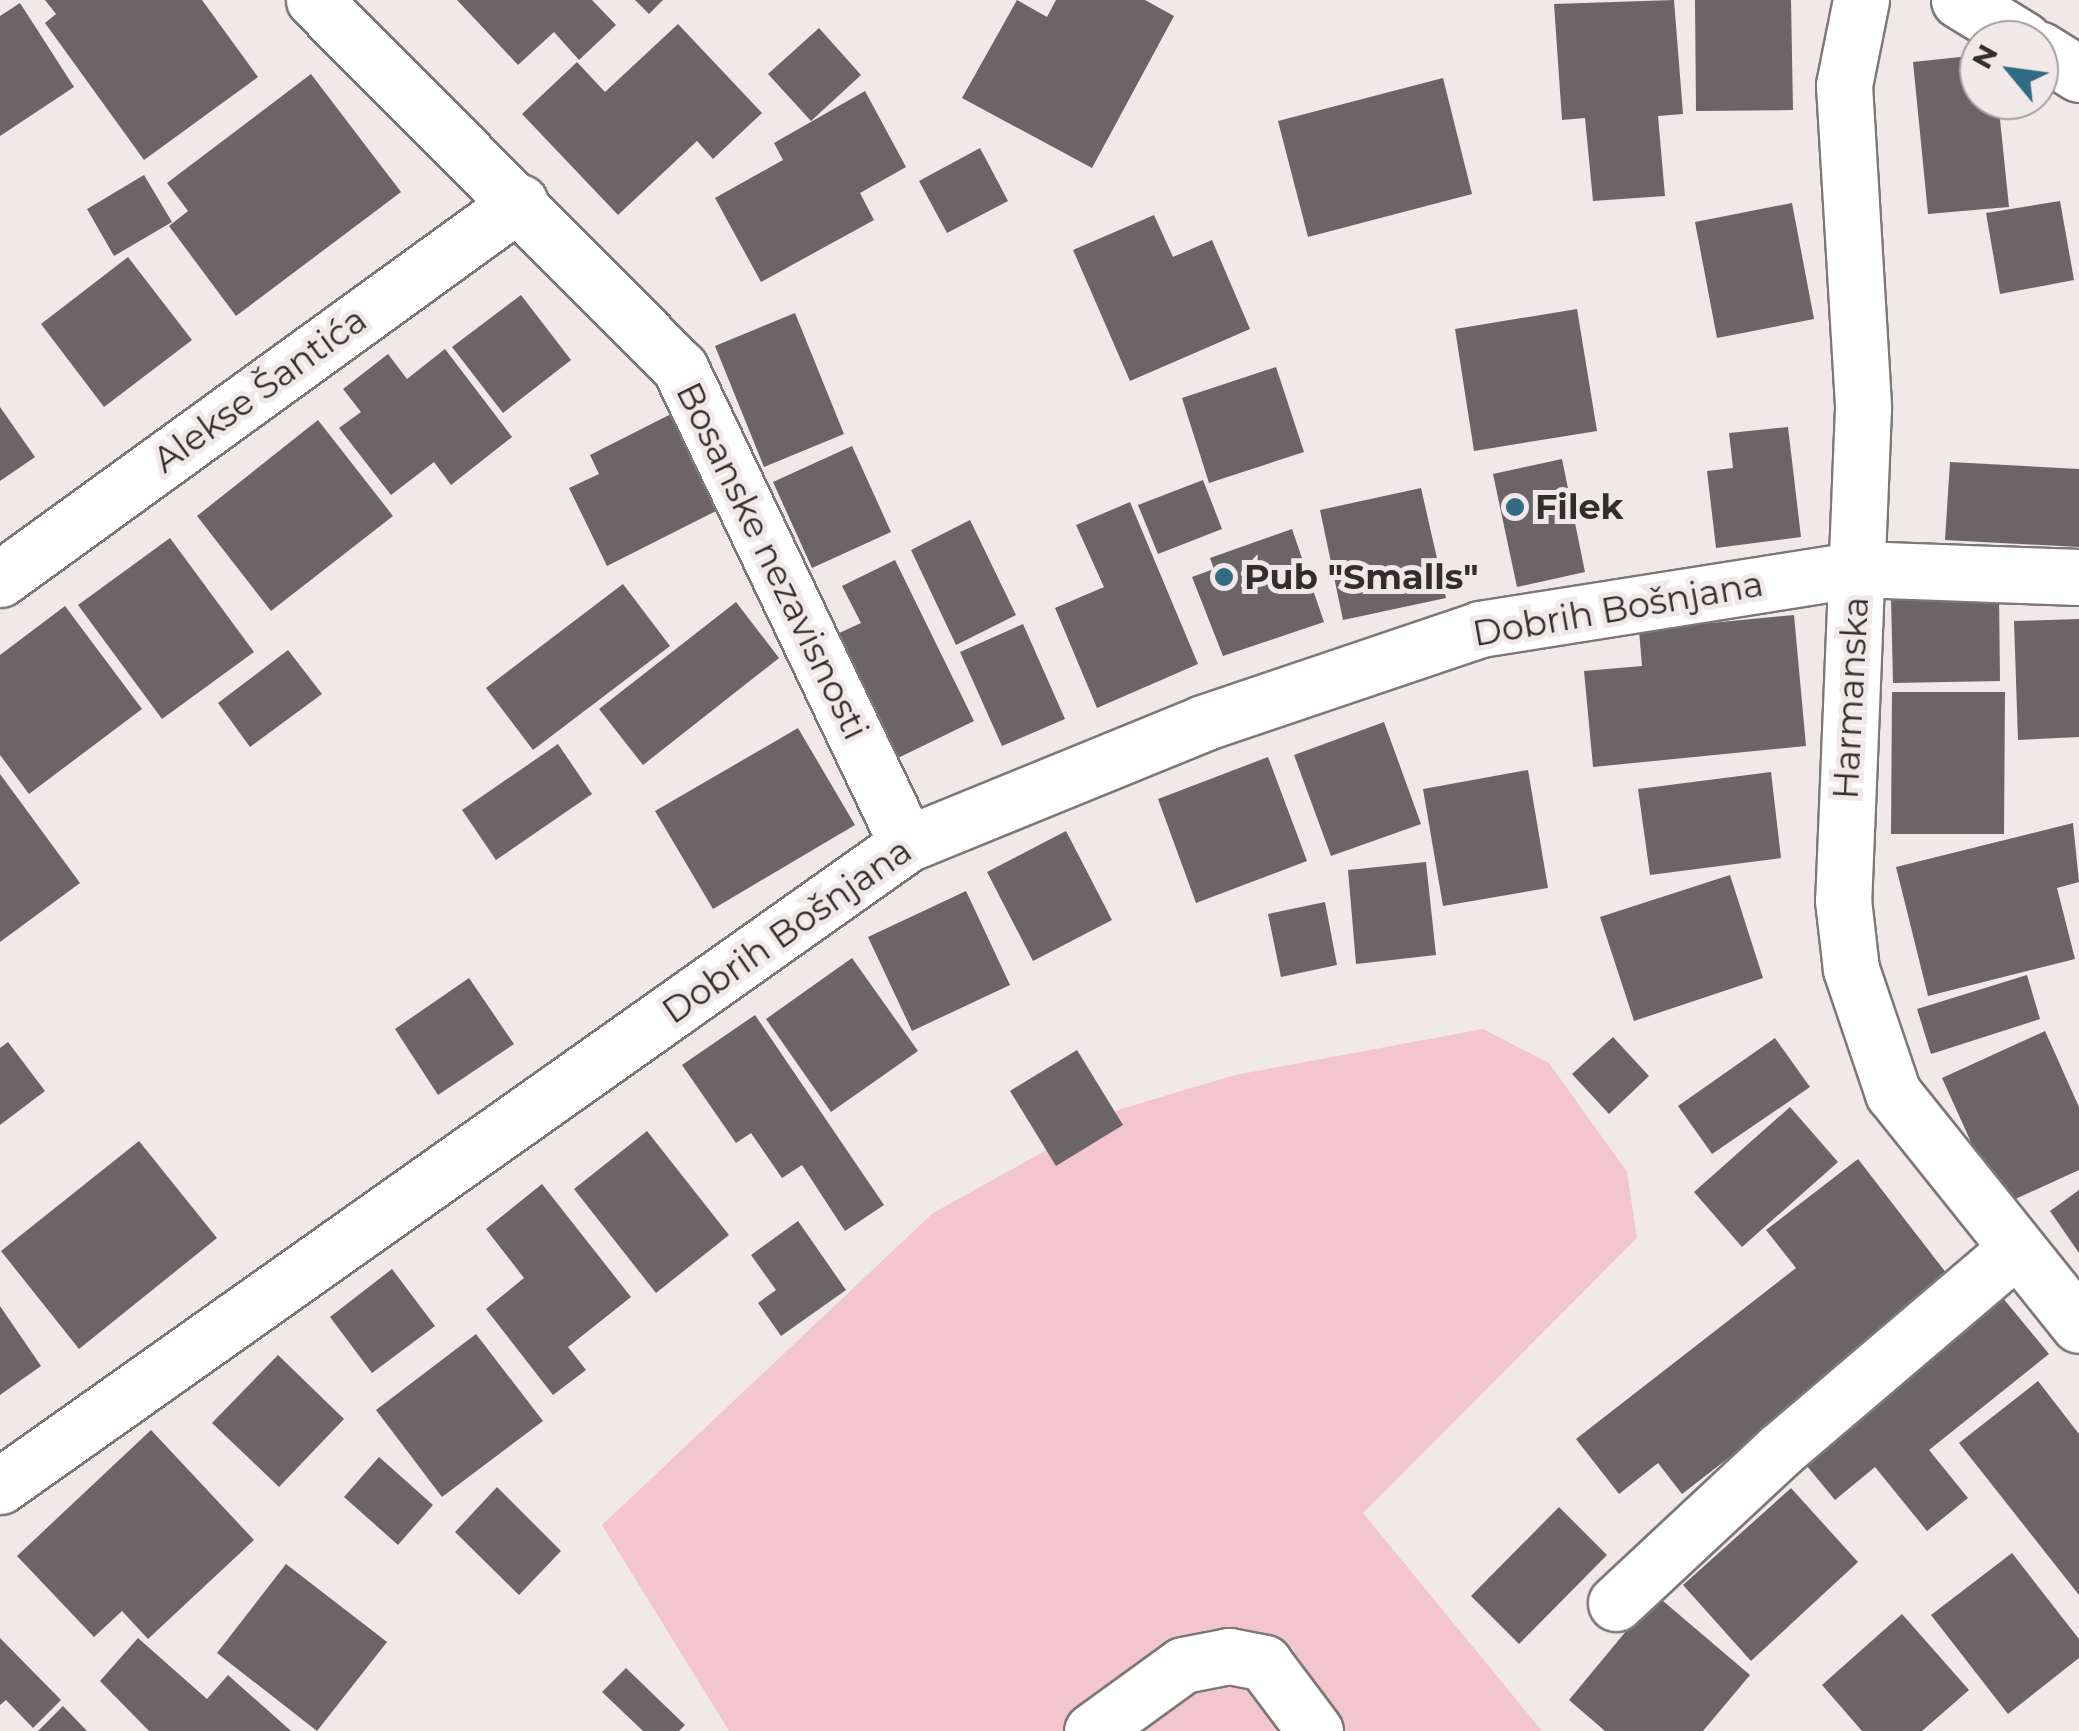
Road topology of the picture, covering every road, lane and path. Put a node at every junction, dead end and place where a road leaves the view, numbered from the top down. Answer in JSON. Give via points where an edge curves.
{"nodes":[{"id":1,"x":1861,"y":0,"type":"edge"},
{"id":2,"x":1959,"y":0,"type":"edge"},
{"id":3,"x":335,"y":7,"type":"edge"},
{"id":4,"x":1992,"y":20,"type":"edge"},
{"id":5,"x":520,"y":202,"type":"junction"},
{"id":6,"x":1858,"y":569,"type":"junction"},
{"id":7,"x":0,"y":578,"type":"edge"},
{"id":8,"x":2079,"y":578,"type":"edge"},
{"id":9,"x":907,"y":844,"type":"junction"},
{"id":10,"x":2016,"y":1249,"type":"junction"},
{"id":11,"x":2079,"y":1325,"type":"edge"},
{"id":12,"x":0,"y":1486,"type":"edge"},
{"id":13,"x":1616,"y":1603,"type":"dead end"},
{"id":14,"x":1092,"y":1731,"type":"edge"},
{"id":15,"x":1314,"y":1731,"type":"edge"}],
"edges":[{"from":1,"to":6,"type":"street","name":"Harmanska","via":[[1844,86],[1863,408]]},
{"from":2,"to":4,"type":"street"},
{"from":3,"to":5,"type":"street","name":"Bosanske nezavisnosti"},
{"from":5,"to":7,"type":"street","name":"Alekse Šantića"},
{"from":5,"to":9,"type":"street","name":"Bosanske nezavisnosti","via":[[680,368]]},
{"from":6,"to":8,"type":"street","name":"Dobrih Bošnjana"},
{"from":6,"to":9,"type":"street","name":"Dobrih Bošnjana","via":[[1480,629],[1203,723]]},
{"from":6,"to":10,"type":"street","name":"Harmanska","via":[[1843,900],[1850,969],[1893,1093]]},
{"from":9,"to":12,"type":"street","name":"Dobrih Bošnjana"},
{"from":10,"to":11,"type":"street","name":"Harmanska"},
{"from":10,"to":13,"type":"street","via":[[1780,1450]]},
{"from":14,"to":15,"type":"street","via":[[1184,1665],[1229,1656],[1264,1663]]}]}
